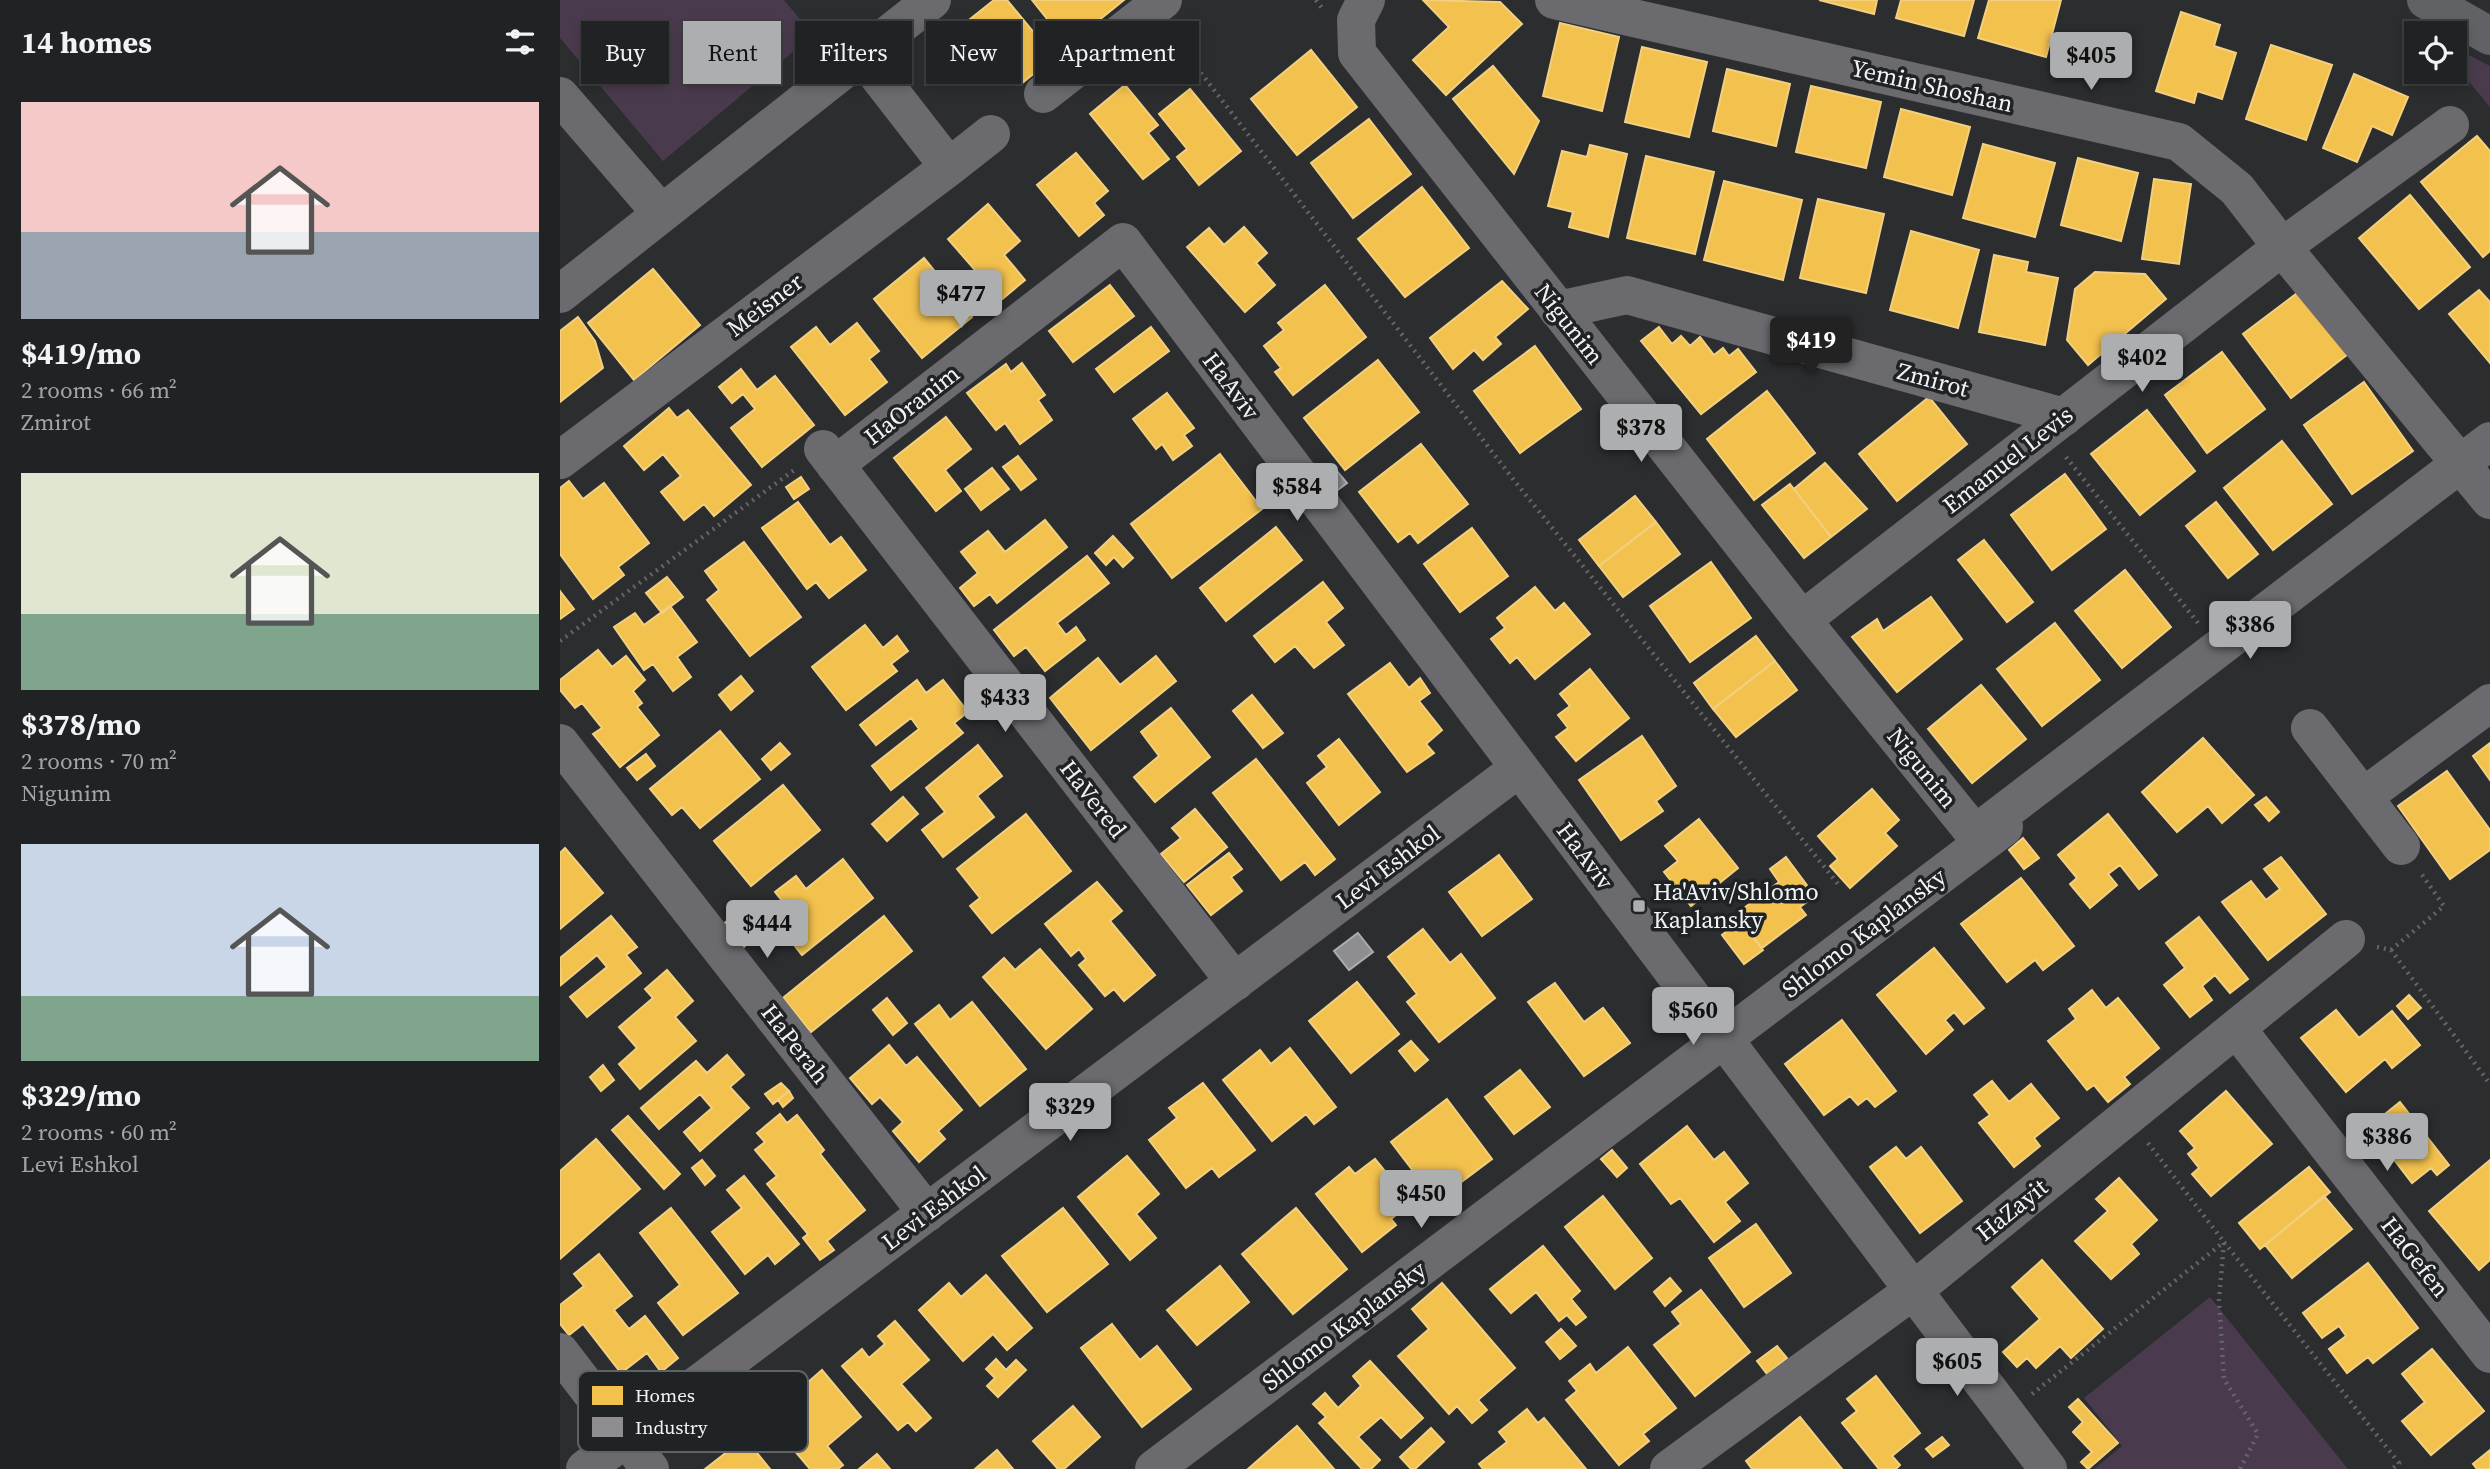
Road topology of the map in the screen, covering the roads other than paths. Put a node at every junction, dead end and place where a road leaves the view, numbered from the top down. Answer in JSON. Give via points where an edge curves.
{"nodes":[{"id":1,"x":932,"y":0,"type":"edge"},
{"id":2,"x":1366,"y":0,"type":"edge"},
{"id":3,"x":1553,"y":0,"type":"edge"},
{"id":4,"x":2426,"y":0,"type":"edge"},
{"id":5,"x":1157,"y":4,"type":"edge"},
{"id":6,"x":905,"y":21,"type":"edge"},
{"id":7,"x":2490,"y":36,"type":"edge"},
{"id":8,"x":825,"y":84,"type":"edge"},
{"id":9,"x":885,"y":84,"type":"edge"},
{"id":10,"x":1043,"y":94,"type":"dead end"},
{"id":11,"x":560,"y":96,"type":"edge"},
{"id":12,"x":2450,"y":125,"type":"dead end"},
{"id":13,"x":991,"y":134,"type":"dead end"},
{"id":14,"x":941,"y":156,"type":"junction"},
{"id":15,"x":661,"y":213,"type":"junction"},
{"id":16,"x":1123,"y":242,"type":"joint"},
{"id":17,"x":2282,"y":247,"type":"junction"},
{"id":18,"x":560,"y":294,"type":"edge"},
{"id":19,"x":1558,"y":310,"type":"junction"},
{"id":20,"x":2055,"y":424,"type":"junction"},
{"id":21,"x":2475,"y":452,"type":"edge"},
{"id":22,"x":829,"y":457,"type":"joint"},
{"id":23,"x":560,"y":460,"type":"edge"},
{"id":24,"x":2490,"y":500,"type":"edge"},
{"id":25,"x":1802,"y":620,"type":"junction"},
{"id":26,"x":2490,"y":704,"type":"edge"},
{"id":27,"x":2310,"y":727,"type":"dead end"},
{"id":28,"x":560,"y":743,"type":"edge"},
{"id":29,"x":2104,"y":752,"type":"dead end"},
{"id":30,"x":1518,"y":769,"type":"junction"},
{"id":31,"x":2363,"y":797,"type":"junction"},
{"id":32,"x":2401,"y":846,"type":"road end"},
{"id":33,"x":2346,"y":939,"type":"dead end"},
{"id":34,"x":1235,"y":982,"type":"junction"},
{"id":35,"x":2237,"y":1028,"type":"junction"},
{"id":36,"x":1724,"y":1040,"type":"junction"},
{"id":37,"x":927,"y":1213,"type":"junction"},
{"id":38,"x":1914,"y":1290,"type":"junction"},
{"id":39,"x":560,"y":1352,"type":"edge"},
{"id":40,"x":2490,"y":1354,"type":"edge"},
{"id":41,"x":717,"y":1371,"type":"edge"},
{"id":42,"x":578,"y":1375,"type":"edge"},
{"id":43,"x":608,"y":1452,"type":"edge"},
{"id":44,"x":637,"y":1452,"type":"edge"},
{"id":45,"x":584,"y":1469,"type":"edge"},
{"id":46,"x":650,"y":1469,"type":"edge"},
{"id":47,"x":1154,"y":1469,"type":"edge"},
{"id":48,"x":1669,"y":1469,"type":"edge"},
{"id":49,"x":2048,"y":1469,"type":"edge"}],
"edges":[{"from":1,"to":6,"type":"street"},
{"from":2,"to":19,"type":"street","name":"Nigunim","via":[[1356,20],[1357,53]]},
{"from":3,"to":17,"type":"street","name":"Yemin Shoshan","via":[[2179,142],[2237,189]]},
{"from":4,"to":7,"type":"main road"},
{"from":5,"to":10,"type":"street"},
{"from":8,"to":15,"type":"street"},
{"from":9,"to":14,"type":"street"},
{"from":11,"to":15,"type":"street"},
{"from":12,"to":17,"type":"street","name":"Emanuel Levis"},
{"from":13,"to":14,"type":"street","name":"Meisner"},
{"from":14,"to":23,"type":"street","name":"Meisner"},
{"from":15,"to":18,"type":"street"},
{"from":16,"to":22,"type":"street","name":"HaOranim"},
{"from":16,"to":30,"type":"street","name":"HaAviv"},
{"from":17,"to":20,"type":"street","name":"Emanuel Levis"},
{"from":17,"to":21,"type":"street","name":"Yemin Shoshan"},
{"from":19,"to":20,"type":"street","name":"Zmirot","via":[[1627,295]]},
{"from":19,"to":25,"type":"street","name":"Nigunim"},
{"from":20,"to":25,"type":"street","name":"Emanuel Levis"},
{"from":21,"to":24,"type":"street","name":"Yemin Shoshan"},
{"from":21,"to":25,"type":"street","name":"Nigunim","via":[[1975,834]]},
{"from":22,"to":34,"type":"street","name":"HaVered"},
{"from":26,"to":31,"type":"street"},
{"from":27,"to":31,"type":"street"},
{"from":28,"to":37,"type":"street","name":"HaPerah"},
{"from":29,"to":36,"type":"street","name":"Shlomo Kaplansky"},
{"from":30,"to":34,"type":"street","name":"Levi Eshkol"},
{"from":30,"to":36,"type":"street","name":"HaAviv"},
{"from":31,"to":32,"type":"street"},
{"from":33,"to":35,"type":"street","name":"HaZayit"},
{"from":34,"to":37,"type":"street","name":"Levi Eshkol"},
{"from":35,"to":38,"type":"street","name":"HaZayit"},
{"from":35,"to":40,"type":"street","name":"HaGefen"},
{"from":36,"to":38,"type":"street","name":"HaAviv"},
{"from":36,"to":47,"type":"street","name":"Shlomo Kaplansky"},
{"from":37,"to":41,"type":"street","name":"Levi Eshkol"},
{"from":38,"to":48,"type":"street","name":"HaZayit"},
{"from":38,"to":49,"type":"street","name":"HaAviv"},
{"from":39,"to":42,"type":"street"},
{"from":43,"to":45,"type":"street","name":"Levi Eshkol"},
{"from":44,"to":46,"type":"street"}]}
